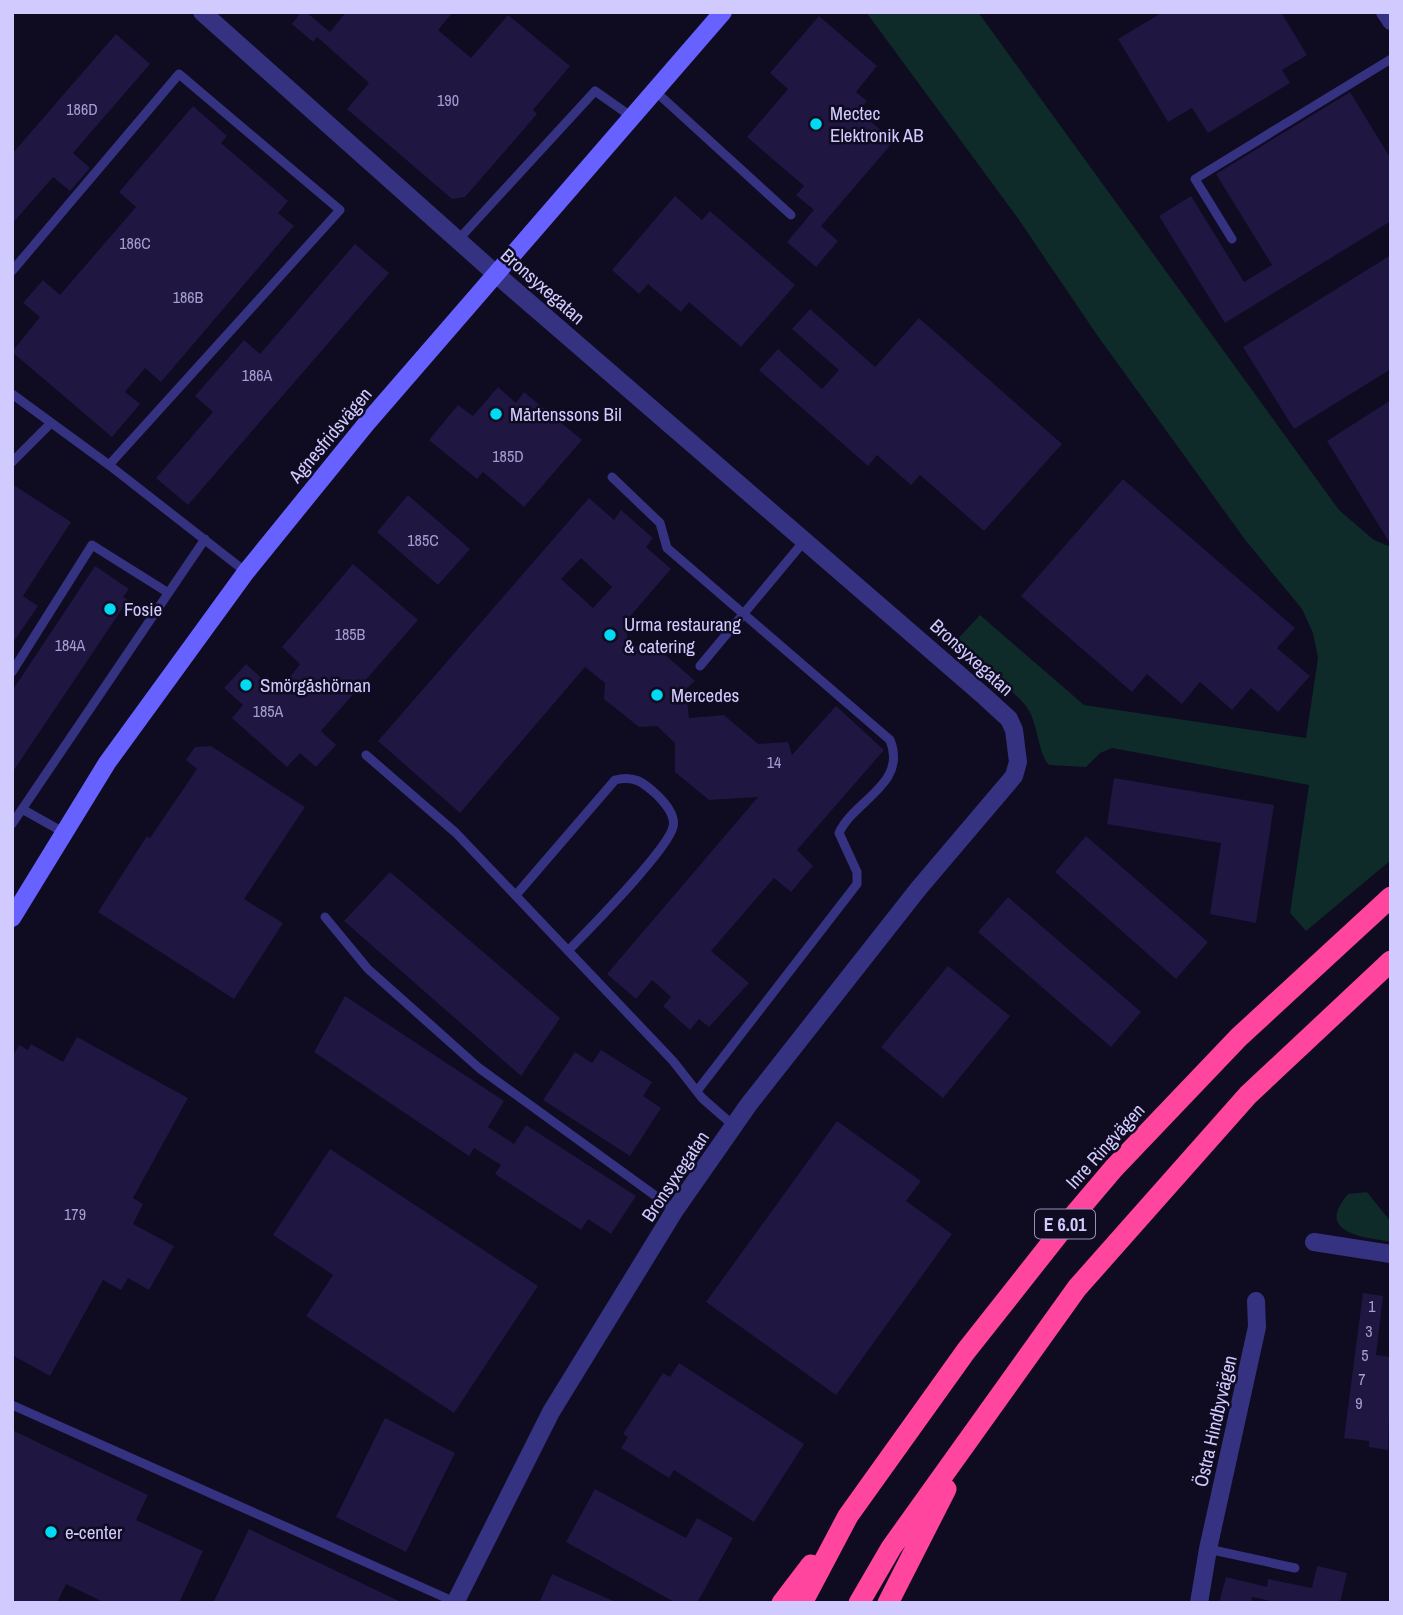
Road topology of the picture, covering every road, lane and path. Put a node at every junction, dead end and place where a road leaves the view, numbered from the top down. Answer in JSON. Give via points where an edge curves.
{"nodes":[{"id":1,"x":202,"y":12,"type":"edge"},
{"id":2,"x":723,"y":12,"type":"edge"},
{"id":3,"x":1385,"y":12,"type":"edge"},
{"id":4,"x":1391,"y":21,"type":"edge"},
{"id":5,"x":1391,"y":59,"type":"edge"},
{"id":6,"x":654,"y":91,"type":"junction"},
{"id":7,"x":632,"y":117,"type":"junction"},
{"id":8,"x":791,"y":215,"type":"dead end"},
{"id":9,"x":1232,"y":239,"type":"dead end"},
{"id":10,"x":458,"y":240,"type":"junction"},
{"id":11,"x":12,"y":271,"type":"edge"},
{"id":12,"x":497,"y":275,"type":"junction"},
{"id":13,"x":12,"y":394,"type":"edge"},
{"id":14,"x":51,"y":423,"type":"junction"},
{"id":15,"x":12,"y":462,"type":"edge"},
{"id":16,"x":109,"y":465,"type":"junction"},
{"id":17,"x":612,"y":477,"type":"dead end"},
{"id":18,"x":205,"y":539,"type":"junction"},
{"id":19,"x":805,"y":540,"type":"junction"},
{"id":20,"x":246,"y":572,"type":"junction"},
{"id":21,"x":167,"y":592,"type":"junction"},
{"id":22,"x":744,"y":613,"type":"junction"},
{"id":23,"x":700,"y":666,"type":"dead end"},
{"id":24,"x":12,"y":672,"type":"edge"},
{"id":25,"x":366,"y":755,"type":"dead end"},
{"id":26,"x":22,"y":810,"type":"junction"},
{"id":27,"x":12,"y":824,"type":"edge"},
{"id":28,"x":63,"y":832,"type":"junction"},
{"id":29,"x":516,"y":895,"type":"junction"},
{"id":30,"x":1391,"y":897,"type":"edge"},
{"id":31,"x":325,"y":917,"type":"dead end"},
{"id":32,"x":12,"y":918,"type":"edge"},
{"id":33,"x":568,"y":951,"type":"junction"},
{"id":34,"x":1391,"y":961,"type":"edge"},
{"id":35,"x":697,"y":1091,"type":"junction"},
{"id":36,"x":734,"y":1126,"type":"junction"},
{"id":37,"x":675,"y":1210,"type":"junction"},
{"id":38,"x":1314,"y":1242,"type":"dead end"},
{"id":39,"x":1391,"y":1254,"type":"edge"},
{"id":40,"x":1256,"y":1301,"type":"dead end"},
{"id":41,"x":12,"y":1405,"type":"edge"},
{"id":42,"x":978,"y":1425,"type":"junction"},
{"id":43,"x":848,"y":1516,"type":"junction"},
{"id":44,"x":1208,"y":1549,"type":"junction"},
{"id":45,"x":1295,"y":1568,"type":"dead end"},
{"id":46,"x":455,"y":1603,"type":"edge"},
{"id":47,"x":782,"y":1603,"type":"edge"},
{"id":48,"x":802,"y":1603,"type":"edge"},
{"id":49,"x":859,"y":1603,"type":"edge"},
{"id":50,"x":888,"y":1603,"type":"edge"},
{"id":51,"x":1199,"y":1603,"type":"edge"}],
"edges":[{"from":1,"to":10,"type":"street","name":"Bronsyxegatan"},
{"from":2,"to":6,"type":"main road","name":"Agnesfridsvägen"},
{"from":3,"to":4,"type":"street"},
{"from":5,"to":9,"type":"lane","via":[[1195,178]]},
{"from":6,"to":7,"type":"main road","name":"Agnesfridsvägen"},
{"from":6,"to":8,"type":"lane"},
{"from":7,"to":10,"type":"lane","via":[[595,91]]},
{"from":7,"to":12,"type":"main road","name":"Agnesfridsvägen"},
{"from":10,"to":12,"type":"street","name":"Bronsyxegatan"},
{"from":11,"to":16,"type":"lane","via":[[178,74],[340,210]]},
{"from":12,"to":19,"type":"street","name":"Bronsyxegatan"},
{"from":12,"to":20,"type":"main road","name":"Agnesfridsvägen","via":[[366,424]]},
{"from":13,"to":14,"type":"lane"},
{"from":14,"to":15,"type":"lane"},
{"from":14,"to":16,"type":"lane"},
{"from":16,"to":18,"type":"lane"},
{"from":17,"to":22,"type":"lane","via":[[660,523],[667,548]]},
{"from":18,"to":20,"type":"lane"},
{"from":18,"to":21,"type":"lane"},
{"from":19,"to":22,"type":"lane"},
{"from":19,"to":36,"type":"street","name":"Bronsyxegatan","via":[[1009,719],[1018,762],[1004,790],[919,888]]},
{"from":20,"to":28,"type":"main road","name":"Agnesfridsvägen","via":[[107,763]]},
{"from":21,"to":24,"type":"lane","via":[[92,545]]},
{"from":21,"to":26,"type":"lane"},
{"from":22,"to":23,"type":"lane"},
{"from":22,"to":35,"type":"lane","via":[[890,740],[894,766],[839,833],[858,884]]},
{"from":25,"to":29,"type":"lane","via":[[456,834]]},
{"from":26,"to":27,"type":"lane"},
{"from":26,"to":28,"type":"lane"},
{"from":28,"to":32,"type":"main road","name":"Agnesfridsvägen"},
{"from":29,"to":33,"type":"lane"},
{"from":29,"to":33,"type":"lane","via":[[615,780],[629,776],[644,782],[663,801],[672,815],[673,828]]},
{"from":30,"to":43,"type":"highway","name":"Inre Ringvägen","number":"E 6.01","via":[[1286,991],[1114,1168],[1004,1301]]},
{"from":31,"to":37,"type":"lane","via":[[368,969],[479,1068]]},
{"from":33,"to":35,"type":"lane"},
{"from":34,"to":42,"type":"highway","number":"E 6.01","via":[[1248,1095],[1077,1288]]},
{"from":35,"to":36,"type":"lane"},
{"from":36,"to":37,"type":"street","name":"Bronsyxegatan"},
{"from":37,"to":46,"type":"street","name":"Bronsyxegatan","via":[[551,1412]]},
{"from":38,"to":39,"type":"street"},
{"from":40,"to":44,"type":"street","name":"Östra Hindbyvägen","via":[[1257,1327]]},
{"from":41,"to":46,"type":"lane"},
{"from":42,"to":49,"type":"highway","number":"E 6.01","via":[[891,1548]]},
{"from":42,"to":50,"type":"highway"},
{"from":43,"to":47,"type":"highway"},
{"from":43,"to":48,"type":"highway","name":"Inre Ringvägen","number":"E 6.01"},
{"from":44,"to":45,"type":"lane"},
{"from":44,"to":51,"type":"street","name":"Östra Hindbyvägen"}]}
